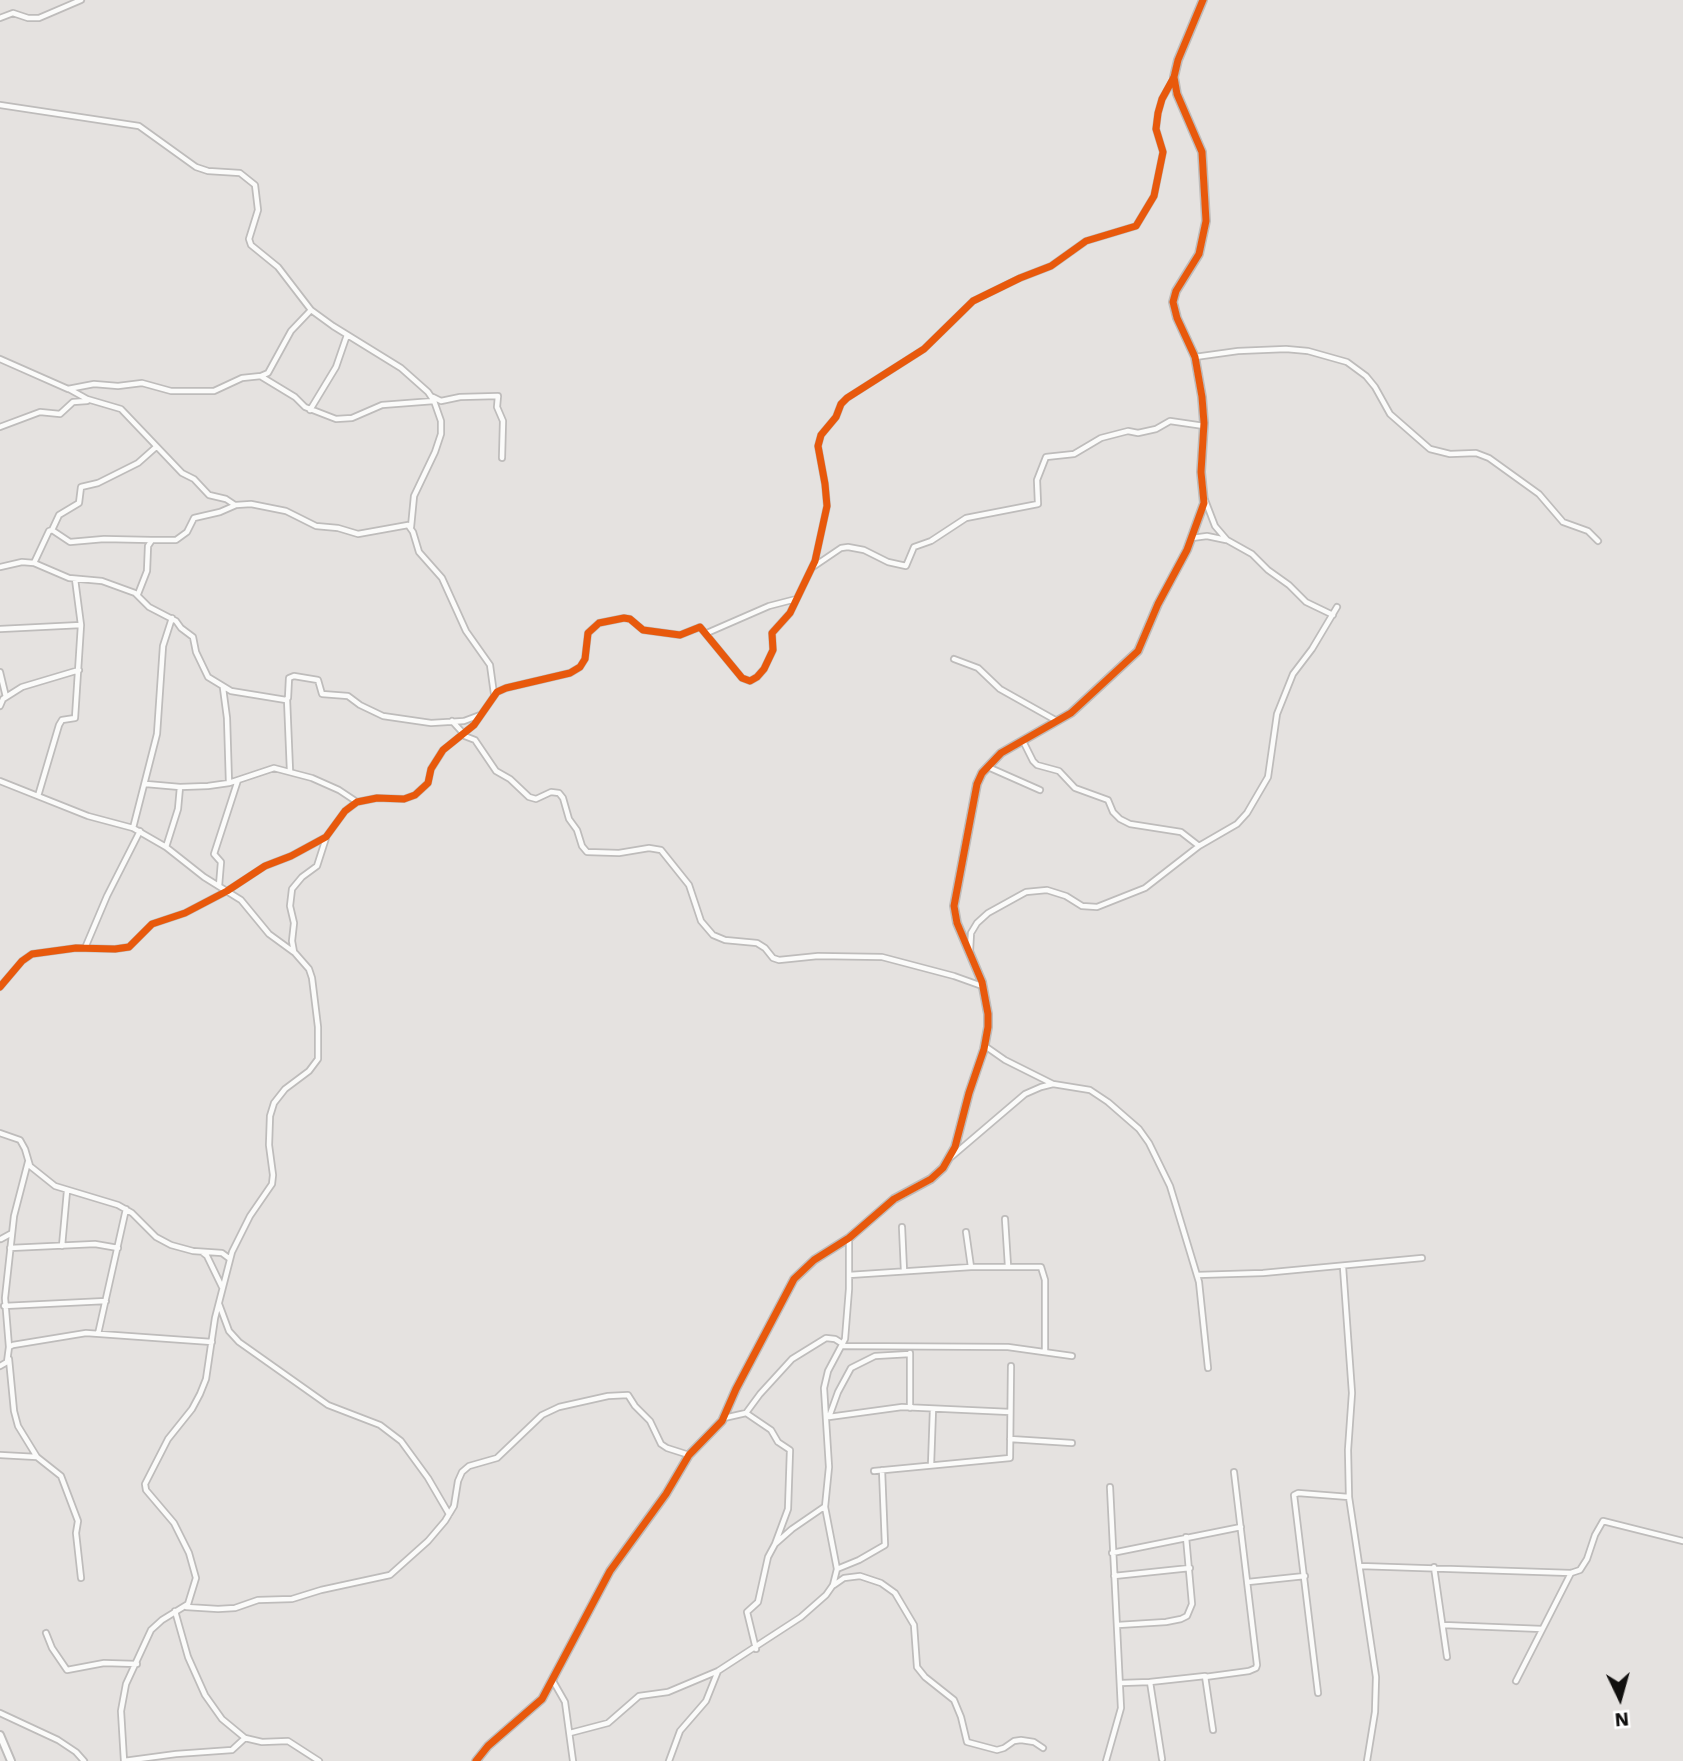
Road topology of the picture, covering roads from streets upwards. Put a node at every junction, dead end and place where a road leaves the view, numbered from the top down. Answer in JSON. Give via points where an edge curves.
{"nodes":[{"id":1,"x":81,"y":0,"type":"edge"},
{"id":2,"x":1203,"y":0,"type":"edge"},
{"id":3,"x":0,"y":18,"type":"edge"},
{"id":4,"x":1174,"y":77,"type":"junction"},
{"id":5,"x":0,"y":105,"type":"edge"},
{"id":6,"x":311,"y":310,"type":"junction"},
{"id":7,"x":347,"y":335,"type":"junction"},
{"id":8,"x":1195,"y":356,"type":"junction"},
{"id":9,"x":0,"y":359,"type":"edge"},
{"id":10,"x":261,"y":376,"type":"junction"},
{"id":11,"x":68,"y":389,"type":"junction"},
{"id":12,"x":433,"y":399,"type":"junction"},
{"id":13,"x":95,"y":402,"type":"junction"},
{"id":14,"x":310,"y":410,"type":"junction"},
{"id":15,"x":1204,"y":426,"type":"junction"},
{"id":16,"x":0,"y":427,"type":"edge"},
{"id":17,"x":156,"y":447,"type":"junction"},
{"id":18,"x":502,"y":458,"type":"dead end"},
{"id":19,"x":1205,"y":499,"type":"junction"},
{"id":20,"x":236,"y":505,"type":"junction"},
{"id":21,"x":411,"y":527,"type":"junction"},
{"id":22,"x":52,"y":530,"type":"junction"},
{"id":23,"x":1192,"y":538,"type":"junction"},
{"id":24,"x":152,"y":540,"type":"junction"},
{"id":25,"x":1227,"y":540,"type":"junction"},
{"id":26,"x":1598,"y":541,"type":"dead end"},
{"id":27,"x":34,"y":563,"type":"junction"},
{"id":28,"x":813,"y":567,"type":"junction"},
{"id":29,"x":0,"y":568,"type":"edge"},
{"id":30,"x":75,"y":579,"type":"junction"},
{"id":31,"x":138,"y":594,"type":"junction"},
{"id":32,"x":797,"y":599,"type":"junction"},
{"id":33,"x":1337,"y":607,"type":"dead end"},
{"id":34,"x":1333,"y":615,"type":"junction"},
{"id":35,"x":172,"y":618,"type":"junction"},
{"id":36,"x":81,"y":625,"type":"junction"},
{"id":37,"x":0,"y":629,"type":"edge"},
{"id":38,"x":707,"y":633,"type":"junction"},
{"id":39,"x":954,"y":659,"type":"dead end"},
{"id":40,"x":79,"y":670,"type":"junction"},
{"id":41,"x":0,"y":673,"type":"edge"},
{"id":42,"x":494,"y":683,"type":"junction"},
{"id":43,"x":223,"y":687,"type":"junction"},
{"id":44,"x":501,"y":689,"type":"junction"},
{"id":45,"x":495,"y":695,"type":"junction"},
{"id":46,"x":6,"y":697,"type":"junction"},
{"id":47,"x":287,"y":699,"type":"junction"},
{"id":48,"x":0,"y":706,"type":"edge"},
{"id":49,"x":481,"y":714,"type":"junction"},
{"id":50,"x":452,"y":721,"type":"junction"},
{"id":51,"x":1058,"y":721,"type":"junction"},
{"id":52,"x":462,"y":734,"type":"junction"},
{"id":53,"x":1022,"y":740,"type":"junction"},
{"id":54,"x":987,"y":766,"type":"junction"},
{"id":55,"x":290,"y":771,"type":"junction"},
{"id":56,"x":238,"y":780,"type":"junction"},
{"id":57,"x":0,"y":781,"type":"edge"},
{"id":58,"x":229,"y":783,"type":"junction"},
{"id":59,"x":146,"y":784,"type":"junction"},
{"id":60,"x":180,"y":787,"type":"junction"},
{"id":61,"x":1040,"y":790,"type":"dead end"},
{"id":62,"x":38,"y":796,"type":"junction"},
{"id":63,"x":357,"y":802,"type":"junction"},
{"id":64,"x":133,"y":828,"type":"junction"},
{"id":65,"x":140,"y":831,"type":"junction"},
{"id":66,"x":326,"y":837,"type":"junction"},
{"id":67,"x":1199,"y":846,"type":"junction"},
{"id":68,"x":166,"y":847,"type":"junction"},
{"id":69,"x":219,"y":887,"type":"junction"},
{"id":70,"x":227,"y":891,"type":"junction"},
{"id":71,"x":85,"y":948,"type":"junction"},
{"id":72,"x":970,"y":952,"type":"junction"},
{"id":73,"x":295,"y":953,"type":"junction"},
{"id":74,"x":8,"y":974,"type":"junction"},
{"id":75,"x":0,"y":975,"type":"edge"},
{"id":76,"x":0,"y":987,"type":"edge"},
{"id":77,"x":983,"y":987,"type":"junction"},
{"id":78,"x":985,"y":1046,"type":"junction"},
{"id":79,"x":1053,"y":1084,"type":"junction"},
{"id":80,"x":0,"y":1133,"type":"edge"},
{"id":81,"x":949,"y":1159,"type":"junction"},
{"id":82,"x":28,"y":1161,"type":"junction"},
{"id":83,"x":67,"y":1191,"type":"junction"},
{"id":84,"x":127,"y":1209,"type":"junction"},
{"id":85,"x":1005,"y":1219,"type":"dead end"},
{"id":86,"x":902,"y":1227,"type":"dead end"},
{"id":87,"x":966,"y":1232,"type":"dead end"},
{"id":88,"x":12,"y":1233,"type":"junction"},
{"id":89,"x":849,"y":1238,"type":"junction"},
{"id":90,"x":1,"y":1239,"type":"edge"},
{"id":91,"x":12,"y":1240,"type":"junction"},
{"id":92,"x":62,"y":1245,"type":"junction"},
{"id":93,"x":10,"y":1248,"type":"junction"},
{"id":94,"x":118,"y":1248,"type":"junction"},
{"id":95,"x":202,"y":1252,"type":"junction"},
{"id":96,"x":228,"y":1253,"type":"junction"},
{"id":97,"x":1422,"y":1258,"type":"dead end"},
{"id":98,"x":1008,"y":1266,"type":"junction"},
{"id":99,"x":971,"y":1267,"type":"junction"},
{"id":100,"x":1343,"y":1267,"type":"junction"},
{"id":101,"x":904,"y":1271,"type":"junction"},
{"id":102,"x":849,"y":1275,"type":"junction"},
{"id":103,"x":1198,"y":1275,"type":"junction"},
{"id":104,"x":222,"y":1288,"type":"junction"},
{"id":105,"x":106,"y":1301,"type":"junction"},
{"id":106,"x":219,"y":1303,"type":"junction"},
{"id":107,"x":4,"y":1306,"type":"junction"},
{"id":108,"x":98,"y":1334,"type":"junction"},
{"id":109,"x":212,"y":1342,"type":"junction"},
{"id":110,"x":843,"y":1345,"type":"junction"},
{"id":111,"x":911,"y":1346,"type":"junction"},
{"id":112,"x":9,"y":1347,"type":"junction"},
{"id":113,"x":1045,"y":1351,"type":"junction"},
{"id":114,"x":910,"y":1354,"type":"junction"},
{"id":115,"x":1072,"y":1356,"type":"dead end"},
{"id":116,"x":9,"y":1359,"type":"junction"},
{"id":117,"x":0,"y":1366,"type":"edge"},
{"id":118,"x":1011,"y":1366,"type":"dead end"},
{"id":119,"x":1208,"y":1368,"type":"dead end"},
{"id":120,"x":909,"y":1408,"type":"junction"},
{"id":121,"x":933,"y":1409,"type":"junction"},
{"id":122,"x":1010,"y":1412,"type":"junction"},
{"id":123,"x":746,"y":1413,"type":"junction"},
{"id":124,"x":724,"y":1418,"type":"junction"},
{"id":125,"x":1010,"y":1439,"type":"junction"},
{"id":126,"x":1072,"y":1443,"type":"dead end"},
{"id":127,"x":0,"y":1455,"type":"edge"},
{"id":128,"x":689,"y":1455,"type":"junction"},
{"id":129,"x":37,"y":1457,"type":"junction"},
{"id":130,"x":931,"y":1465,"type":"junction"},
{"id":131,"x":882,"y":1470,"type":"junction"},
{"id":132,"x":874,"y":1471,"type":"dead end"},
{"id":133,"x":1234,"y":1472,"type":"dead end"},
{"id":134,"x":1110,"y":1487,"type":"dead end"},
{"id":135,"x":1349,"y":1497,"type":"junction"},
{"id":136,"x":825,"y":1507,"type":"junction"},
{"id":137,"x":449,"y":1514,"type":"junction"},
{"id":138,"x":1241,"y":1527,"type":"junction"},
{"id":139,"x":1186,"y":1537,"type":"junction"},
{"id":140,"x":1683,"y":1541,"type":"edge"},
{"id":141,"x":775,"y":1544,"type":"junction"},
{"id":142,"x":1112,"y":1553,"type":"junction"},
{"id":143,"x":1360,"y":1566,"type":"junction"},
{"id":144,"x":1434,"y":1567,"type":"junction"},
{"id":145,"x":1190,"y":1568,"type":"junction"},
{"id":146,"x":837,"y":1569,"type":"junction"},
{"id":147,"x":1572,"y":1573,"type":"junction"},
{"id":148,"x":1114,"y":1576,"type":"junction"},
{"id":149,"x":1305,"y":1576,"type":"junction"},
{"id":150,"x":81,"y":1578,"type":"dead end"},
{"id":151,"x":1248,"y":1582,"type":"junction"},
{"id":152,"x":833,"y":1585,"type":"junction"},
{"id":153,"x":190,"y":1598,"type":"junction"},
{"id":154,"x":185,"y":1606,"type":"junction"},
{"id":155,"x":195,"y":1606,"type":"junction"},
{"id":156,"x":175,"y":1611,"type":"junction"},
{"id":157,"x":1118,"y":1625,"type":"junction"},
{"id":158,"x":1443,"y":1625,"type":"junction"},
{"id":159,"x":1542,"y":1629,"type":"junction"},
{"id":160,"x":46,"y":1633,"type":"dead end"},
{"id":161,"x":756,"y":1648,"type":"junction"},
{"id":162,"x":1447,"y":1657,"type":"dead end"},
{"id":163,"x":136,"y":1664,"type":"junction"},
{"id":164,"x":718,"y":1671,"type":"junction"},
{"id":165,"x":1205,"y":1677,"type":"junction"},
{"id":166,"x":553,"y":1681,"type":"junction"},
{"id":167,"x":1516,"y":1681,"type":"dead end"},
{"id":168,"x":1150,"y":1682,"type":"junction"},
{"id":169,"x":1121,"y":1683,"type":"junction"},
{"id":170,"x":1318,"y":1693,"type":"dead end"},
{"id":171,"x":0,"y":1713,"type":"edge"},
{"id":172,"x":1213,"y":1730,"type":"dead end"},
{"id":173,"x":570,"y":1733,"type":"junction"},
{"id":174,"x":0,"y":1735,"type":"edge"},
{"id":175,"x":245,"y":1738,"type":"junction"},
{"id":176,"x":1043,"y":1748,"type":"dead end"},
{"id":177,"x":1162,"y":1759,"type":"dead end"},
{"id":178,"x":10,"y":1761,"type":"edge"},
{"id":179,"x":84,"y":1761,"type":"edge"},
{"id":180,"x":124,"y":1761,"type":"edge"},
{"id":181,"x":318,"y":1761,"type":"edge"},
{"id":182,"x":476,"y":1761,"type":"edge"},
{"id":183,"x":573,"y":1761,"type":"edge"},
{"id":184,"x":669,"y":1761,"type":"edge"},
{"id":185,"x":1106,"y":1761,"type":"edge"},
{"id":186,"x":1367,"y":1761,"type":"edge"}],
"edges":[{"from":1,"to":3,"type":"street","via":[[39,18],[13,13]]},
{"from":2,"to":4,"type":"street"},
{"from":4,"to":8,"type":"street","via":[[1202,152],[1206,190],[1203,244],[1173,302]]},
{"from":4,"to":28,"type":"street","via":[[1158,113],[1156,129],[1163,152],[1155,191],[1136,226],[1086,241],[1051,266],[973,301],[924,349],[844,400],[818,446],[827,512]]},
{"from":5,"to":6,"type":"street","via":[[139,126],[196,166],[245,176],[255,185],[258,201],[250,242],[278,267]]},
{"from":6,"to":7,"type":"street"},
{"from":6,"to":10,"type":"street","via":[[291,331],[270,371]]},
{"from":7,"to":12,"type":"street","via":[[401,368]]},
{"from":7,"to":14,"type":"street","via":[[336,367]]},
{"from":8,"to":15,"type":"street"},
{"from":8,"to":26,"type":"street","via":[[1286,349],[1347,362],[1376,387],[1390,414],[1430,449],[1489,458],[1539,494],[1563,522],[1588,531]]},
{"from":9,"to":11,"type":"street"},
{"from":10,"to":11,"type":"street","via":[[242,378],[214,391],[171,391],[142,383]]},
{"from":10,"to":14,"type":"street"},
{"from":11,"to":13,"type":"street"},
{"from":12,"to":14,"type":"street","via":[[382,405],[344,419]]},
{"from":12,"to":18,"type":"street","via":[[498,396],[497,407],[503,417]]},
{"from":12,"to":21,"type":"street","via":[[441,434],[414,496]]},
{"from":13,"to":16,"type":"street","via":[[73,402],[63,413],[40,412]]},
{"from":13,"to":17,"type":"street","via":[[121,409]]},
{"from":15,"to":19,"type":"street","via":[[1200,472]]},
{"from":15,"to":28,"type":"street","via":[[1170,421],[1150,431],[1101,438],[1074,454],[1046,457],[1037,480],[1038,504],[961,520],[914,547],[905,567],[848,547]]},
{"from":17,"to":20,"type":"street","via":[[206,493]]},
{"from":17,"to":22,"type":"street","via":[[138,463],[81,487],[79,503],[59,515]]},
{"from":19,"to":23,"type":"street"},
{"from":19,"to":25,"type":"street","via":[[1215,526]]},
{"from":20,"to":21,"type":"street","via":[[286,511],[317,526],[358,534],[402,524]]},
{"from":20,"to":24,"type":"street","via":[[194,518],[176,540]]},
{"from":21,"to":42,"type":"street","via":[[419,552],[445,583]]},
{"from":22,"to":24,"type":"street","via":[[70,542]]},
{"from":22,"to":27,"type":"street"},
{"from":23,"to":25,"type":"street"},
{"from":23,"to":51,"type":"street","via":[[1138,651],[1083,704]]},
{"from":24,"to":31,"type":"street"},
{"from":25,"to":34,"type":"street","via":[[1252,554],[1307,602]]},
{"from":27,"to":29,"type":"street"},
{"from":27,"to":30,"type":"street"},
{"from":28,"to":32,"type":"street"},
{"from":30,"to":31,"type":"street","via":[[107,582]]},
{"from":30,"to":36,"type":"street"},
{"from":31,"to":35,"type":"street","via":[[149,607]]},
{"from":32,"to":38,"type":"street"},
{"from":32,"to":38,"type":"street","via":[[772,633],[773,650],[764,669],[750,681],[742,678]]},
{"from":33,"to":34,"type":"street"},
{"from":34,"to":67,"type":"street","via":[[1289,683],[1277,714],[1268,777],[1237,824]]},
{"from":35,"to":43,"type":"street","via":[[193,637],[208,677]]},
{"from":35,"to":59,"type":"street","via":[[164,642],[157,734]]},
{"from":36,"to":37,"type":"street"},
{"from":36,"to":40,"type":"street"},
{"from":38,"to":44,"type":"street","via":[[700,627],[680,635],[647,632],[630,619],[610,619],[594,625],[588,633],[585,659],[575,671]]},
{"from":39,"to":51,"type":"street","via":[[978,668],[1000,689]]},
{"from":40,"to":46,"type":"street","via":[[22,687]]},
{"from":40,"to":62,"type":"street","via":[[75,718],[59,725]]},
{"from":41,"to":46,"type":"street"},
{"from":42,"to":44,"type":"street"},
{"from":42,"to":45,"type":"street"},
{"from":43,"to":47,"type":"street"},
{"from":43,"to":58,"type":"street"},
{"from":44,"to":45,"type":"street"},
{"from":45,"to":49,"type":"street"},
{"from":46,"to":48,"type":"street"},
{"from":47,"to":50,"type":"street","via":[[289,678],[294,676],[318,680],[322,694],[348,696],[383,716],[426,723]]},
{"from":47,"to":55,"type":"street"},
{"from":49,"to":50,"type":"street","via":[[467,721]]},
{"from":49,"to":52,"type":"street"},
{"from":50,"to":52,"type":"street"},
{"from":51,"to":53,"type":"street"},
{"from":52,"to":63,"type":"street","via":[[439,756],[420,792],[404,799]]},
{"from":52,"to":77,"type":"street","via":[[475,740],[496,771],[529,797],[559,793],[587,852],[661,850],[689,885],[701,921],[713,935],[757,943],[779,960],[882,957]]},
{"from":53,"to":54,"type":"street"},
{"from":53,"to":67,"type":"street","via":[[1032,761],[1059,771],[1076,788],[1108,800],[1120,819],[1181,832]]},
{"from":54,"to":61,"type":"street"},
{"from":54,"to":72,"type":"street","via":[[976,788],[954,898],[957,923]]},
{"from":55,"to":56,"type":"street","via":[[265,769]]},
{"from":55,"to":63,"type":"street"},
{"from":56,"to":58,"type":"street"},
{"from":56,"to":69,"type":"street","via":[[214,854],[221,862]]},
{"from":57,"to":62,"type":"street"},
{"from":58,"to":60,"type":"street"},
{"from":59,"to":60,"type":"street"},
{"from":59,"to":64,"type":"street"},
{"from":60,"to":68,"type":"street"},
{"from":62,"to":64,"type":"street"},
{"from":63,"to":66,"type":"street"},
{"from":64,"to":65,"type":"street"},
{"from":65,"to":68,"type":"street"},
{"from":65,"to":71,"type":"street"},
{"from":66,"to":70,"type":"street","via":[[265,866]]},
{"from":66,"to":73,"type":"street","via":[[317,866],[292,889]]},
{"from":67,"to":72,"type":"street","via":[[1145,888],[1097,907],[1082,906],[1046,890],[1026,892],[977,923]]},
{"from":68,"to":69,"type":"street"},
{"from":69,"to":70,"type":"street"},
{"from":70,"to":71,"type":"street","via":[[152,924],[129,947]]},
{"from":70,"to":73,"type":"street","via":[[241,900],[274,939]]},
{"from":71,"to":74,"type":"street","via":[[32,954]]},
{"from":72,"to":77,"type":"street"},
{"from":73,"to":96,"type":"street","via":[[312,978],[320,1054],[309,1071],[285,1088],[274,1103],[269,1145],[272,1184]]},
{"from":74,"to":75,"type":"street"},
{"from":74,"to":76,"type":"street"},
{"from":77,"to":78,"type":"street","via":[[988,1014]]},
{"from":78,"to":79,"type":"street"},
{"from":78,"to":81,"type":"street"},
{"from":79,"to":81,"type":"street","via":[[1025,1094]]},
{"from":79,"to":103,"type":"street","via":[[1090,1090],[1139,1129],[1170,1186]]},
{"from":80,"to":82,"type":"street","via":[[22,1143]]},
{"from":81,"to":89,"type":"street","via":[[930,1179],[894,1199]]},
{"from":82,"to":83,"type":"street","via":[[48,1181]]},
{"from":82,"to":88,"type":"street"},
{"from":83,"to":84,"type":"street"},
{"from":83,"to":92,"type":"street"},
{"from":84,"to":94,"type":"street"},
{"from":84,"to":95,"type":"street","via":[[163,1242]]},
{"from":85,"to":98,"type":"street"},
{"from":86,"to":101,"type":"street"},
{"from":87,"to":99,"type":"street"},
{"from":88,"to":90,"type":"street"},
{"from":88,"to":91,"type":"street"},
{"from":89,"to":102,"type":"street"},
{"from":89,"to":124,"type":"street","via":[[794,1279]]},
{"from":90,"to":91,"type":"street"},
{"from":91,"to":93,"type":"street"},
{"from":92,"to":93,"type":"street"},
{"from":92,"to":94,"type":"street"},
{"from":93,"to":107,"type":"street"},
{"from":94,"to":105,"type":"street"},
{"from":95,"to":96,"type":"street"},
{"from":95,"to":104,"type":"street"},
{"from":96,"to":104,"type":"street"},
{"from":97,"to":100,"type":"street"},
{"from":98,"to":99,"type":"street"},
{"from":98,"to":113,"type":"street","via":[[1032,1265],[1043,1270]]},
{"from":99,"to":101,"type":"street"},
{"from":100,"to":103,"type":"street"},
{"from":100,"to":135,"type":"street","via":[[1352,1393]]},
{"from":101,"to":102,"type":"street"},
{"from":102,"to":110,"type":"street"},
{"from":103,"to":119,"type":"street"},
{"from":104,"to":106,"type":"street"},
{"from":105,"to":107,"type":"street"},
{"from":105,"to":108,"type":"street"},
{"from":106,"to":109,"type":"street"},
{"from":106,"to":137,"type":"street","via":[[229,1331],[239,1342],[328,1405],[380,1425],[401,1441]]},
{"from":107,"to":112,"type":"street"},
{"from":108,"to":109,"type":"street"},
{"from":108,"to":112,"type":"street"},
{"from":109,"to":153,"type":"street","via":[[200,1394],[168,1439],[145,1484],[174,1523],[195,1567],[196,1583]]},
{"from":110,"to":111,"type":"street"},
{"from":110,"to":123,"type":"street","via":[[826,1338],[792,1359]]},
{"from":110,"to":136,"type":"street","via":[[824,1388],[829,1479]]},
{"from":111,"to":113,"type":"street"},
{"from":111,"to":114,"type":"street"},
{"from":112,"to":116,"type":"street"},
{"from":113,"to":115,"type":"street"},
{"from":114,"to":120,"type":"street"},
{"from":114,"to":120,"type":"street","via":[[874,1356],[851,1368],[830,1417]]},
{"from":116,"to":117,"type":"street"},
{"from":116,"to":129,"type":"street","via":[[16,1420]]},
{"from":118,"to":122,"type":"street"},
{"from":120,"to":121,"type":"street"},
{"from":121,"to":122,"type":"street"},
{"from":121,"to":130,"type":"street"},
{"from":122,"to":125,"type":"street"},
{"from":123,"to":124,"type":"street"},
{"from":123,"to":141,"type":"street","via":[[771,1430],[792,1455],[788,1509]]},
{"from":124,"to":128,"type":"street"},
{"from":125,"to":126,"type":"street"},
{"from":125,"to":130,"type":"street","via":[[1008,1459]]},
{"from":127,"to":129,"type":"street"},
{"from":128,"to":137,"type":"street","via":[[664,1446],[628,1395],[559,1407],[542,1415],[497,1458],[466,1468]]},
{"from":128,"to":166,"type":"street","via":[[667,1494],[610,1571]]},
{"from":129,"to":150,"type":"street","via":[[61,1476],[78,1521]]},
{"from":130,"to":131,"type":"street"},
{"from":131,"to":132,"type":"street"},
{"from":131,"to":146,"type":"street","via":[[885,1545]]},
{"from":133,"to":138,"type":"street"},
{"from":134,"to":142,"type":"street"},
{"from":135,"to":143,"type":"street"},
{"from":135,"to":149,"type":"street","via":[[1294,1495]]},
{"from":136,"to":141,"type":"street"},
{"from":136,"to":146,"type":"street"},
{"from":137,"to":155,"type":"street","via":[[428,1541],[390,1575],[235,1608]]},
{"from":138,"to":139,"type":"street"},
{"from":138,"to":151,"type":"street"},
{"from":139,"to":142,"type":"street"},
{"from":139,"to":145,"type":"street"},
{"from":140,"to":147,"type":"street","via":[[1601,1521],[1587,1559]]},
{"from":141,"to":161,"type":"street","via":[[758,1602],[747,1612]]},
{"from":142,"to":148,"type":"street"},
{"from":143,"to":144,"type":"street"},
{"from":143,"to":186,"type":"street","via":[[1376,1677]]},
{"from":144,"to":147,"type":"street"},
{"from":144,"to":158,"type":"street"},
{"from":145,"to":148,"type":"street"},
{"from":145,"to":157,"type":"street","via":[[1192,1604],[1187,1616]]},
{"from":146,"to":152,"type":"street"},
{"from":147,"to":159,"type":"street"},
{"from":148,"to":157,"type":"street"},
{"from":149,"to":151,"type":"street"},
{"from":149,"to":170,"type":"street"},
{"from":151,"to":165,"type":"street","via":[[1256,1668]]},
{"from":152,"to":161,"type":"street","via":[[814,1607]]},
{"from":152,"to":176,"type":"street","via":[[860,1576],[895,1593],[914,1625],[917,1667],[954,1700],[967,1742],[997,1750],[1021,1740]]},
{"from":153,"to":154,"type":"street"},
{"from":153,"to":155,"type":"street"},
{"from":154,"to":155,"type":"street"},
{"from":154,"to":156,"type":"street"},
{"from":156,"to":163,"type":"street","via":[[154,1626]]},
{"from":156,"to":175,"type":"street","via":[[205,1695],[222,1719]]},
{"from":157,"to":169,"type":"street"},
{"from":158,"to":159,"type":"street"},
{"from":158,"to":162,"type":"street"},
{"from":159,"to":167,"type":"street"},
{"from":160,"to":163,"type":"street","via":[[68,1670],[104,1663]]},
{"from":161,"to":164,"type":"street"},
{"from":163,"to":180,"type":"street","via":[[121,1708]]},
{"from":164,"to":173,"type":"street","via":[[668,1692],[639,1696],[608,1723]]},
{"from":164,"to":184,"type":"street","via":[[706,1701],[680,1731]]},
{"from":165,"to":168,"type":"street"},
{"from":165,"to":172,"type":"street"},
{"from":166,"to":173,"type":"street","via":[[565,1702]]},
{"from":166,"to":182,"type":"street","via":[[542,1699]]},
{"from":168,"to":169,"type":"street"},
{"from":168,"to":177,"type":"street"},
{"from":169,"to":185,"type":"street","via":[[1119,1717]]},
{"from":171,"to":179,"type":"street","via":[[58,1740]]},
{"from":173,"to":183,"type":"street"},
{"from":174,"to":178,"type":"street"},
{"from":175,"to":180,"type":"street","via":[[232,1750]]},
{"from":175,"to":181,"type":"street","via":[[288,1741]]}]}
